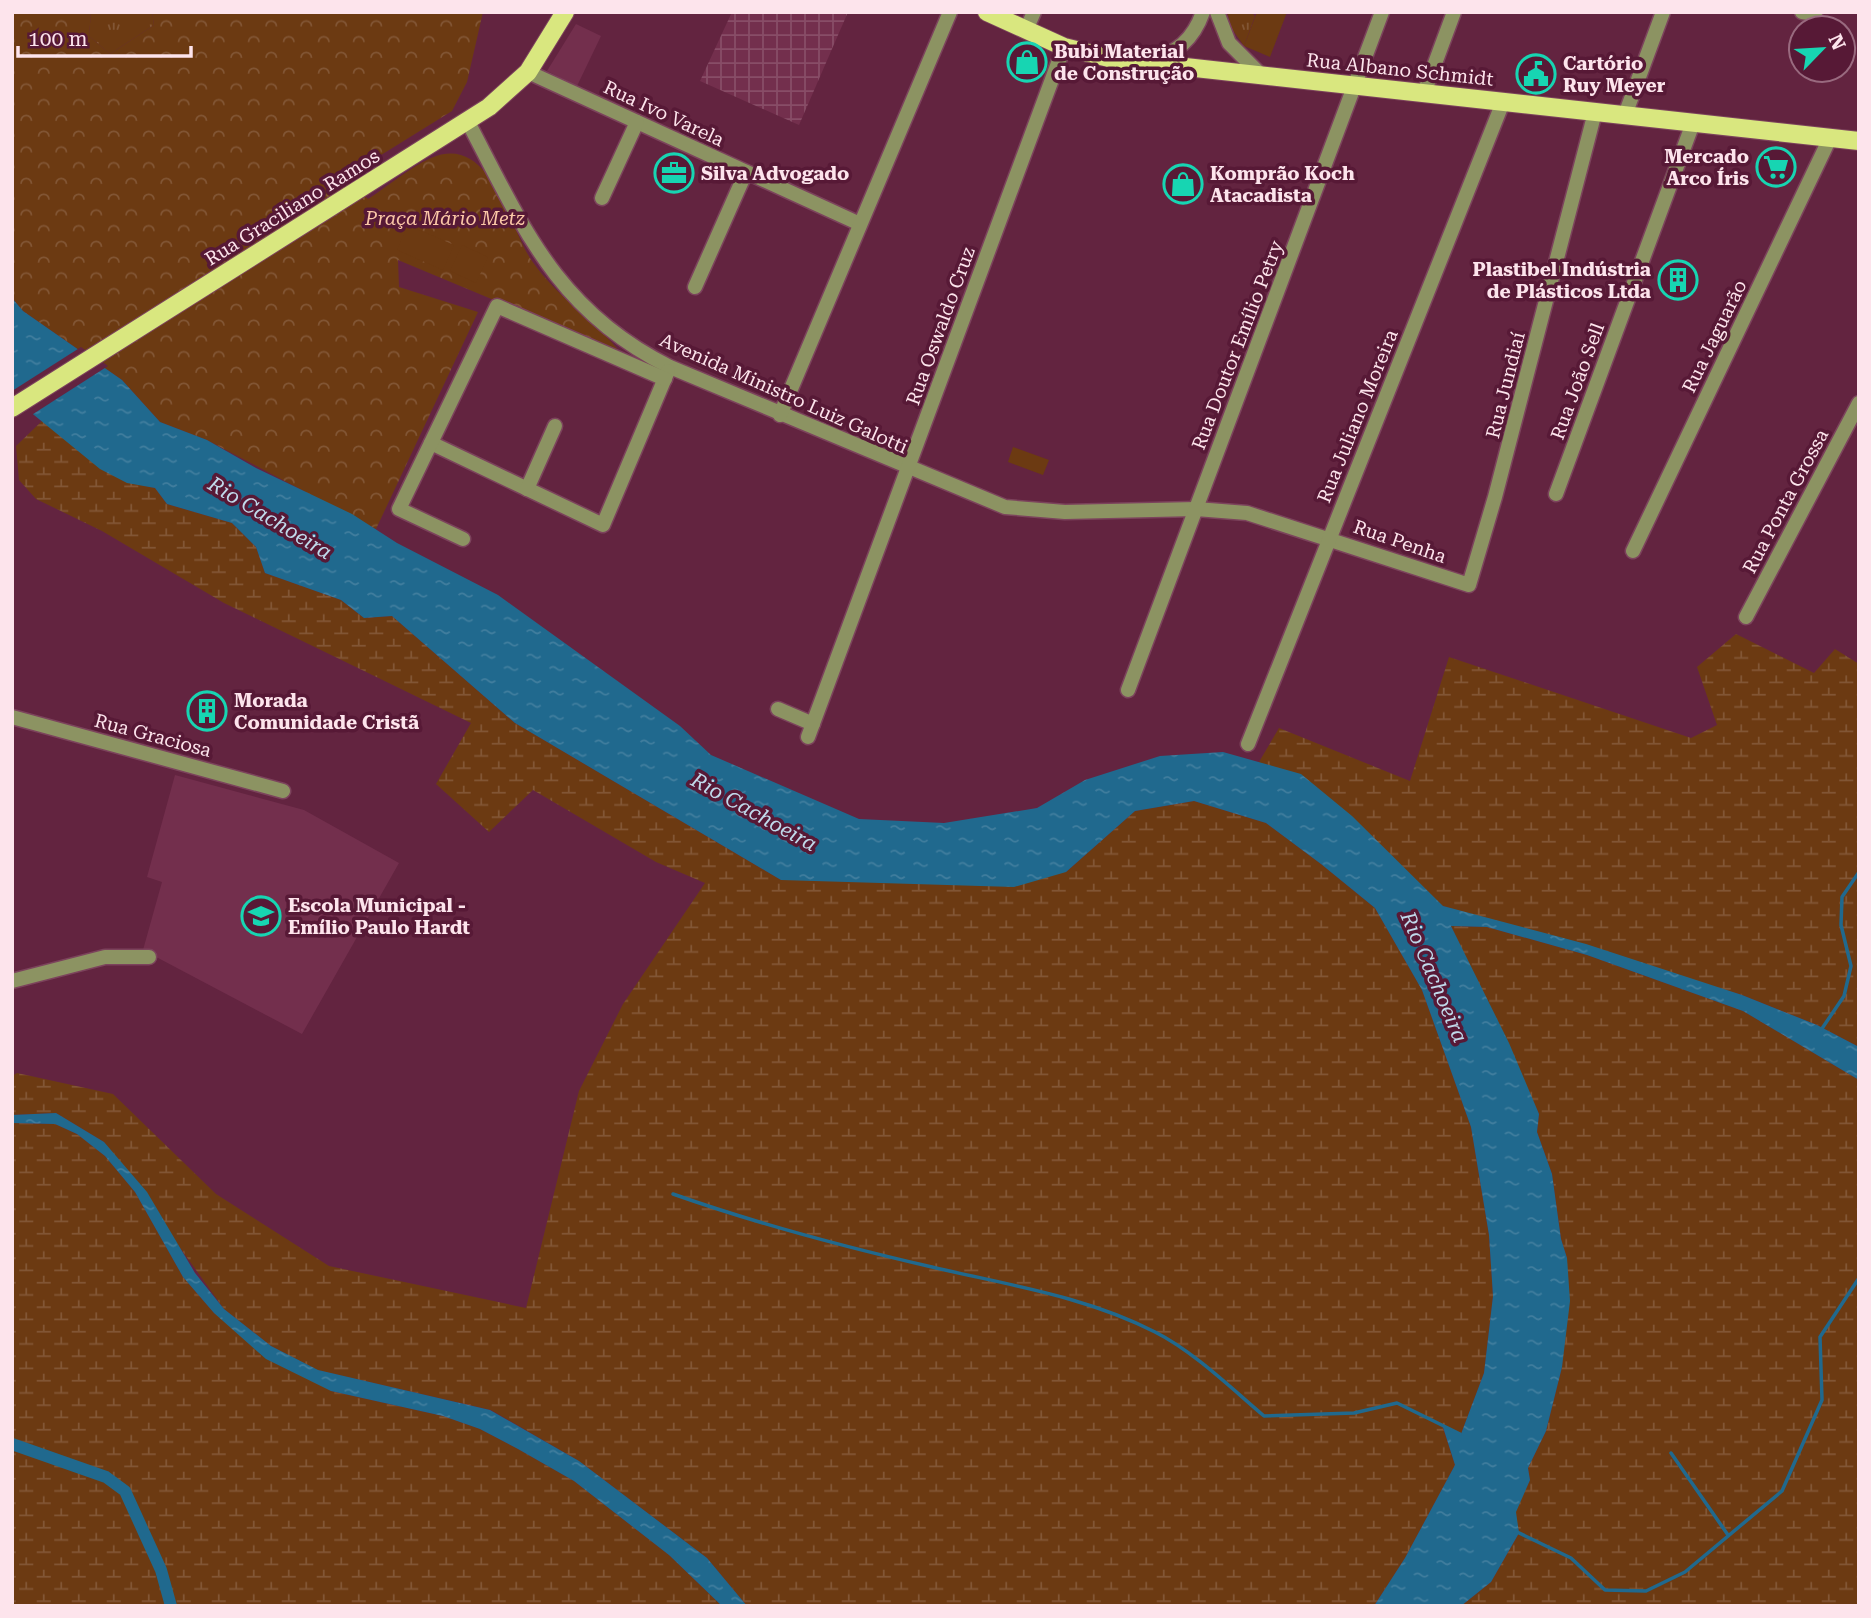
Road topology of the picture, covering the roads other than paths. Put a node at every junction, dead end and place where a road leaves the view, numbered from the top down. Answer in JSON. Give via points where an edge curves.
{"nodes":[{"id":1,"x":565,"y":12,"type":"edge"},
{"id":2,"x":950,"y":12,"type":"edge"},
{"id":3,"x":987,"y":12,"type":"edge"},
{"id":4,"x":1034,"y":12,"type":"edge"},
{"id":5,"x":1203,"y":12,"type":"edge"},
{"id":6,"x":1217,"y":12,"type":"edge"},
{"id":7,"x":1382,"y":12,"type":"edge"},
{"id":8,"x":1454,"y":12,"type":"edge"},
{"id":9,"x":1662,"y":12,"type":"edge"},
{"id":10,"x":1026,"y":30,"type":"junction"},
{"id":11,"x":1064,"y":47,"type":"junction"},
{"id":12,"x":1145,"y":62,"type":"junction"},
{"id":13,"x":528,"y":72,"type":"junction"},
{"id":14,"x":1261,"y":75,"type":"junction"},
{"id":15,"x":1355,"y":85,"type":"junction"},
{"id":16,"x":1424,"y":93,"type":"junction"},
{"id":17,"x":1503,"y":102,"type":"junction"},
{"id":18,"x":1595,"y":112,"type":"junction"},
{"id":19,"x":1625,"y":115,"type":"junction"},
{"id":20,"x":468,"y":122,"type":"junction"},
{"id":21,"x":637,"y":122,"type":"junction"},
{"id":22,"x":1693,"y":123,"type":"junction"},
{"id":23,"x":1830,"y":138,"type":"junction"},
{"id":24,"x":1859,"y":141,"type":"edge"},
{"id":25,"x":746,"y":172,"type":"junction"},
{"id":26,"x":602,"y":198,"type":"dead end"},
{"id":27,"x":860,"y":224,"type":"junction"},
{"id":28,"x":695,"y":287,"type":"dead end"},
{"id":29,"x":667,"y":373,"type":"junction"},
{"id":30,"x":1859,"y":403,"type":"edge"},
{"id":31,"x":12,"y":408,"type":"edge"},
{"id":32,"x":779,"y":415,"type":"junction"},
{"id":33,"x":555,"y":426,"type":"dead end"},
{"id":34,"x":431,"y":443,"type":"junction"},
{"id":35,"x":908,"y":468,"type":"junction"},
{"id":36,"x":527,"y":489,"type":"junction"},
{"id":37,"x":1556,"y":494,"type":"dead end"},
{"id":38,"x":1196,"y":509,"type":"junction"},
{"id":39,"x":1329,"y":537,"type":"junction"},
{"id":40,"x":463,"y":539,"type":"dead end"},
{"id":41,"x":1633,"y":551,"type":"dead end"},
{"id":42,"x":1469,"y":585,"type":"joint"},
{"id":43,"x":1746,"y":617,"type":"dead end"},
{"id":44,"x":1128,"y":690,"type":"dead end"},
{"id":45,"x":778,"y":709,"type":"dead end"},
{"id":46,"x":12,"y":717,"type":"edge"},
{"id":47,"x":1248,"y":744,"type":"dead end"},
{"id":48,"x":283,"y":791,"type":"dead end"},
{"id":49,"x":149,"y":957,"type":"dead end"},
{"id":50,"x":12,"y":981,"type":"edge"}],
"edges":[{"from":1,"to":13,"type":"main road","name":"Rua Graciliano Ramos"},
{"from":2,"to":27,"type":"street"},
{"from":3,"to":10,"type":"main road","name":"Rua Albano Schmidt"},
{"from":4,"to":10,"type":"street"},
{"from":5,"to":12,"type":"street","via":[[1182,47]]},
{"from":6,"to":14,"type":"street","via":[[1229,43]]},
{"from":7,"to":15,"type":"street","name":"Rua Doutor Emílio Petry"},
{"from":8,"to":16,"type":"street"},
{"from":9,"to":19,"type":"street"},
{"from":10,"to":11,"type":"main road","name":"Rua Albano Schmidt"},
{"from":11,"to":12,"type":"main road","name":"Rua Albano Schmidt"},
{"from":11,"to":35,"type":"street","name":"Rua Oswaldo Cruz"},
{"from":12,"to":14,"type":"main road","name":"Rua Albano Schmidt"},
{"from":13,"to":20,"type":"main road","name":"Rua Graciliano Ramos"},
{"from":13,"to":21,"type":"street","name":"Rua Ivo Varela"},
{"from":14,"to":15,"type":"main road","name":"Rua Albano Schmidt"},
{"from":15,"to":16,"type":"main road","name":"Rua Albano Schmidt"},
{"from":15,"to":38,"type":"street","name":"Rua Doutor Emílio Petry"},
{"from":16,"to":17,"type":"main road","name":"Rua Albano Schmidt"},
{"from":17,"to":18,"type":"main road","name":"Rua Albano Schmidt"},
{"from":17,"to":39,"type":"street","name":"Rua Juliano Moreira"},
{"from":18,"to":19,"type":"main road","name":"Rua Albano Schmidt"},
{"from":18,"to":42,"type":"street","name":"Rua Jundiaí"},
{"from":19,"to":22,"type":"main road","name":"Rua Albano Schmidt"},
{"from":20,"to":29,"type":"street","name":"Avenida Ministro Luiz Galotti","via":[[557,280],[596,319]]},
{"from":20,"to":31,"type":"main road","name":"Rua Graciliano Ramos"},
{"from":21,"to":25,"type":"street","name":"Rua Ivo Varela"},
{"from":21,"to":26,"type":"street"},
{"from":22,"to":23,"type":"main road","name":"Rua Albano Schmidt"},
{"from":22,"to":37,"type":"street","name":"Rua João Sell"},
{"from":23,"to":24,"type":"main road","name":"Rua Albano Schmidt"},
{"from":23,"to":41,"type":"street","name":"Rua Jaguarão"},
{"from":25,"to":27,"type":"street","name":"Rua Ivo Varela"},
{"from":25,"to":28,"type":"street"},
{"from":27,"to":32,"type":"street"},
{"from":29,"to":32,"type":"street","name":"Avenida Ministro Luiz Galotti"},
{"from":29,"to":34,"type":"street","via":[[497,306]]},
{"from":29,"to":36,"type":"street","via":[[603,525]]},
{"from":30,"to":43,"type":"street","name":"Rua Ponta Grossa"},
{"from":32,"to":35,"type":"street","name":"Avenida Ministro Luiz Galotti"},
{"from":33,"to":36,"type":"street"},
{"from":34,"to":36,"type":"street"},
{"from":34,"to":40,"type":"street","via":[[399,509]]},
{"from":35,"to":38,"type":"street","name":"Avenida Ministro Luiz Galotti","via":[[986,502],[1022,510]]},
{"from":35,"to":45,"type":"street","name":"Rua Oswaldo Cruz","via":[[810,730]]},
{"from":38,"to":39,"type":"street","name":"Rua Penha","via":[[1247,513]]},
{"from":38,"to":44,"type":"street","name":"Rua Doutor Emílio Petry"},
{"from":39,"to":42,"type":"street","name":"Rua Penha"},
{"from":39,"to":47,"type":"street","name":"Rua Juliano Moreira"},
{"from":46,"to":48,"type":"street","name":"Rua Graciosa"},
{"from":49,"to":50,"type":"street","via":[[105,957]]}]}
